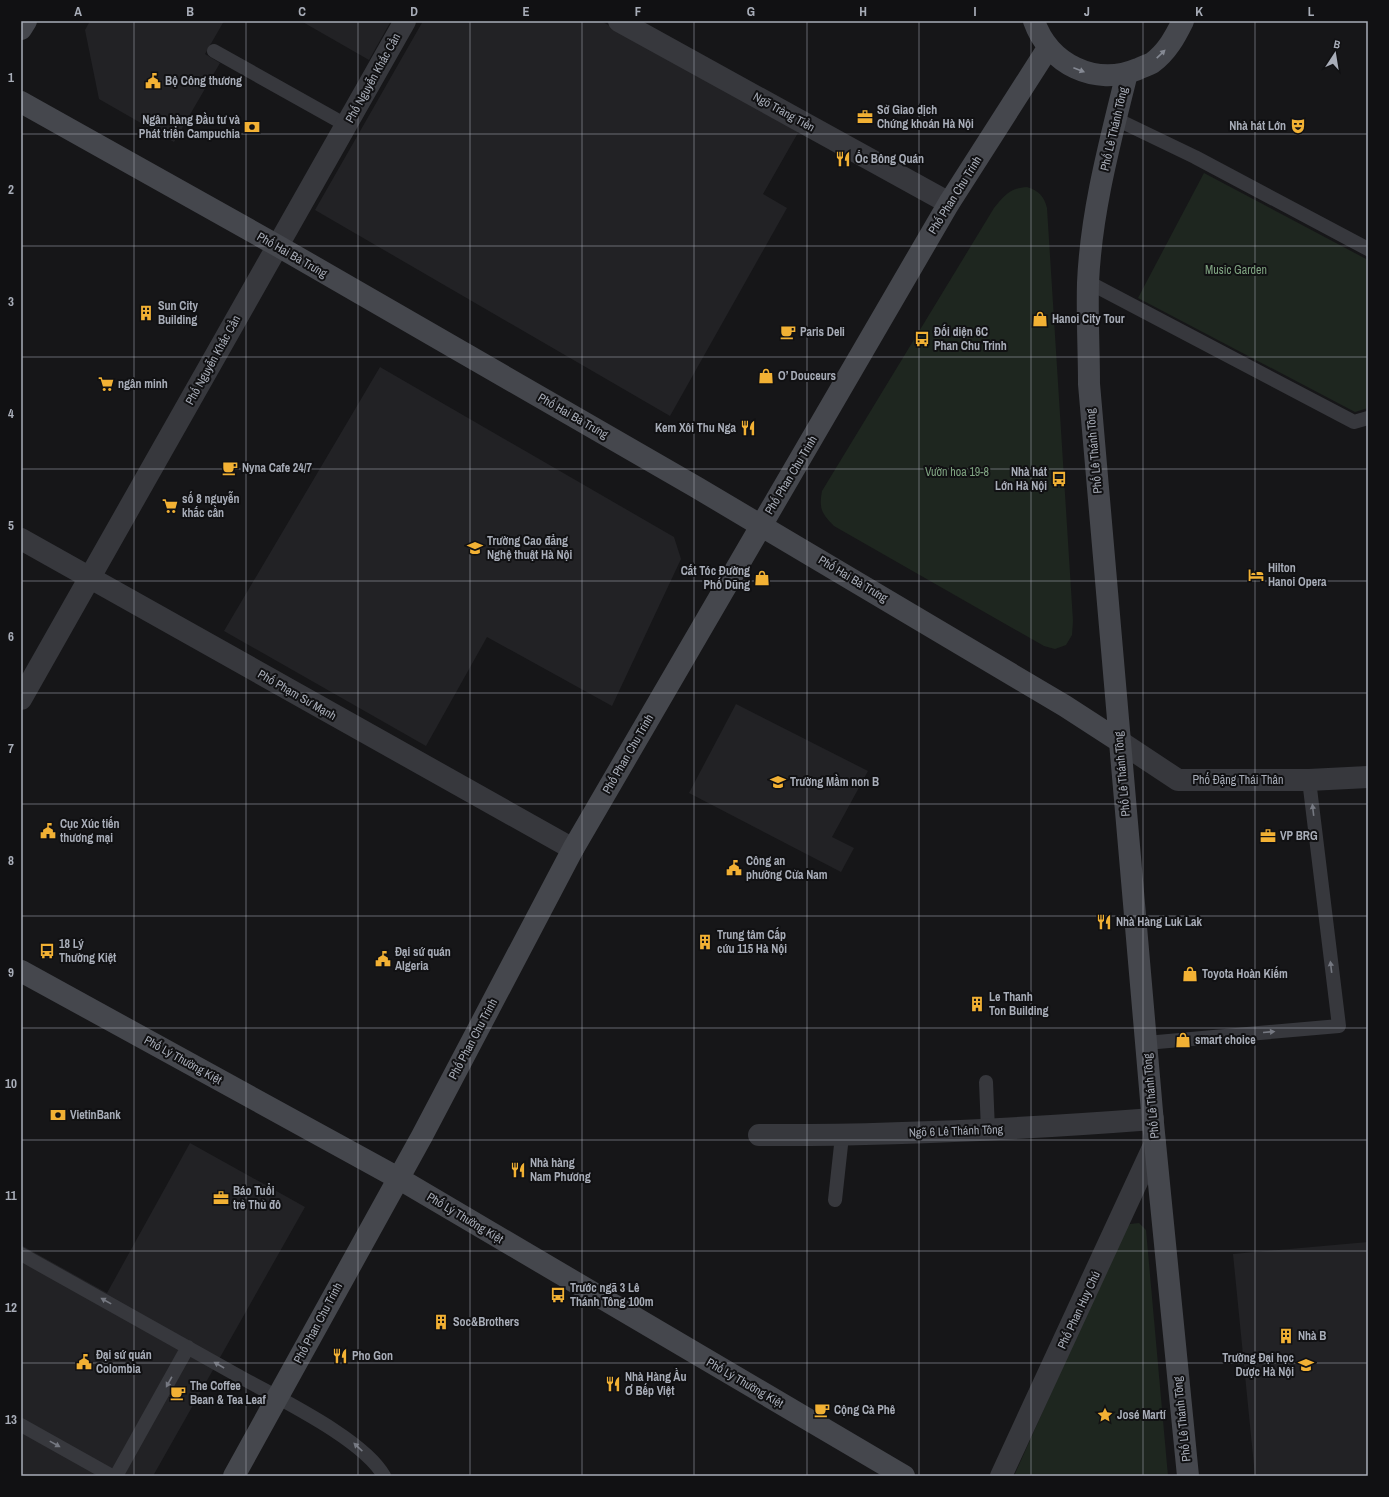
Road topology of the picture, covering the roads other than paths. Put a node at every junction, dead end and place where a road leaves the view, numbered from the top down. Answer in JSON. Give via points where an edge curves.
{"nodes":[{"id":1,"x":26,"y":21,"type":"edge"},
{"id":2,"x":405,"y":21,"type":"edge"},
{"id":3,"x":619,"y":21,"type":"edge"},
{"id":4,"x":1034,"y":21,"type":"edge"},
{"id":5,"x":1183,"y":21,"type":"edge"},
{"id":6,"x":21,"y":29,"type":"edge"},
{"id":7,"x":1048,"y":48,"type":"junction"},
{"id":8,"x":214,"y":51,"type":"dead end"},
{"id":9,"x":1127,"y":74,"type":"junction"},
{"id":10,"x":21,"y":102,"type":"edge"},
{"id":11,"x":1116,"y":119,"type":"junction"},
{"id":12,"x":346,"y":125,"type":"junction"},
{"id":13,"x":949,"y":203,"type":"junction"},
{"id":14,"x":278,"y":246,"type":"junction"},
{"id":15,"x":1368,"y":249,"type":"edge"},
{"id":16,"x":1088,"y":282,"type":"junction"},
{"id":17,"x":1368,"y":418,"type":"edge"},
{"id":18,"x":761,"y":526,"type":"junction"},
{"id":19,"x":21,"y":539,"type":"edge"},
{"id":20,"x":90,"y":578,"type":"junction"},
{"id":21,"x":21,"y":700,"type":"edge"},
{"id":22,"x":1119,"y":741,"type":"junction"},
{"id":23,"x":1368,"y":777,"type":"edge"},
{"id":24,"x":1309,"y":780,"type":"junction"},
{"id":25,"x":573,"y":849,"type":"junction"},
{"id":26,"x":21,"y":971,"type":"edge"},
{"id":27,"x":1146,"y":1043,"type":"junction"},
{"id":28,"x":986,"y":1082,"type":"dead end"},
{"id":29,"x":1153,"y":1119,"type":"junction"},
{"id":30,"x":988,"y":1130,"type":"junction"},
{"id":31,"x":759,"y":1135,"type":"dead end"},
{"id":32,"x":842,"y":1136,"type":"junction"},
{"id":33,"x":1155,"y":1143,"type":"junction"},
{"id":34,"x":398,"y":1178,"type":"junction"},
{"id":35,"x":835,"y":1200,"type":"dead end"},
{"id":36,"x":21,"y":1254,"type":"edge"},
{"id":37,"x":188,"y":1348,"type":"junction"},
{"id":38,"x":278,"y":1398,"type":"junction"},
{"id":39,"x":21,"y":1425,"type":"edge"},
{"id":40,"x":112,"y":1476,"type":"edge"},
{"id":41,"x":116,"y":1476,"type":"edge"},
{"id":42,"x":234,"y":1476,"type":"edge"},
{"id":43,"x":384,"y":1476,"type":"edge"},
{"id":44,"x":904,"y":1476,"type":"edge"},
{"id":45,"x":1002,"y":1476,"type":"edge"},
{"id":46,"x":1188,"y":1476,"type":"edge"}],
"edges":[{"from":1,"to":6,"type":"street"},
{"from":2,"to":12,"type":"street","name":"Phố Nguyễn Khắc Cần"},
{"from":3,"to":13,"type":"street","name":"Ngõ Tràng Tiền"},
{"from":4,"to":7,"type":"street"},
{"from":9,"to":5,"type":"street","one_way":true,"via":[[1151,63],[1171,45]]},
{"from":7,"to":9,"type":"street","one_way":true,"via":[[1070,66],[1092,74]]},
{"from":7,"to":13,"type":"street","name":"Phố Phan Chu Trinh"},
{"from":8,"to":12,"type":"lane"},
{"from":9,"to":11,"type":"street","name":"Phố Lê Thánh Tông"},
{"from":10,"to":14,"type":"street","name":"Phố Hai Bà Trưng"},
{"from":11,"to":15,"type":"lane","via":[[1195,156]]},
{"from":11,"to":16,"type":"street","name":"Phố Lê Thánh Tông","via":[[1095,222]]},
{"from":12,"to":14,"type":"street","name":"Phố Nguyễn Khắc Cần"},
{"from":13,"to":18,"type":"street","name":"Phố Phan Chu Trinh"},
{"from":14,"to":18,"type":"street","name":"Phố Hai Bà Trưng"},
{"from":14,"to":20,"type":"street","name":"Phố Nguyễn Khắc Cần"},
{"from":16,"to":17,"type":"lane","via":[[1354,422]]},
{"from":16,"to":22,"type":"street","name":"Phố Lê Thánh Tông","via":[[1089,384]]},
{"from":18,"to":22,"type":"street","name":"Phố Hai Bà Trưng"},
{"from":18,"to":25,"type":"street","name":"Phố Phan Chu Trinh"},
{"from":19,"to":20,"type":"street","name":"Phố Phạm Sư Mạnh"},
{"from":20,"to":21,"type":"street","name":"Phố Nguyễn Khắc Cần"},
{"from":20,"to":25,"type":"street","name":"Phố Phạm Sư Mạnh"},
{"from":22,"to":24,"type":"street","name":"Phố Đặng Thái Thân","via":[[1178,780]]},
{"from":22,"to":27,"type":"street","name":"Phố Lê Thánh Tông"},
{"from":23,"to":24,"type":"street","name":"Phố Đặng Thái Thân"},
{"from":27,"to":24,"type":"lane","one_way":true,"via":[[1338,1026]]},
{"from":25,"to":34,"type":"street","name":"Phố Phan Chu Trinh"},
{"from":26,"to":34,"type":"street","name":"Phố Lý Thường Kiệt"},
{"from":27,"to":29,"type":"street","name":"Phố Lê Thánh Tông"},
{"from":28,"to":30,"type":"lane"},
{"from":29,"to":30,"type":"street","name":"Ngõ 6 Lê Thánh Tông"},
{"from":29,"to":33,"type":"street","name":"Phố Lê Thánh Tông"},
{"from":30,"to":32,"type":"street","name":"Ngõ 6 Lê Thánh Tông"},
{"from":31,"to":32,"type":"street","name":"Ngõ 6 Lê Thánh Tông"},
{"from":32,"to":35,"type":"lane"},
{"from":33,"to":45,"type":"street","name":"Phố Phan Huy Chú"},
{"from":33,"to":46,"type":"street","name":"Phố Lê Thánh Tông"},
{"from":34,"to":38,"type":"street","name":"Phố Phan Chu Trinh"},
{"from":34,"to":44,"type":"street","name":"Phố Lý Thường Kiệt"},
{"from":37,"to":36,"type":"lane","one_way":true},
{"from":38,"to":37,"type":"lane","one_way":true},
{"from":37,"to":41,"type":"lane","one_way":true},
{"from":38,"to":42,"type":"street","name":"Phố Phan Chu Trinh"},
{"from":43,"to":38,"type":"lane","one_way":true,"via":[[353,1443]]},
{"from":39,"to":40,"type":"lane","one_way":true}]}
